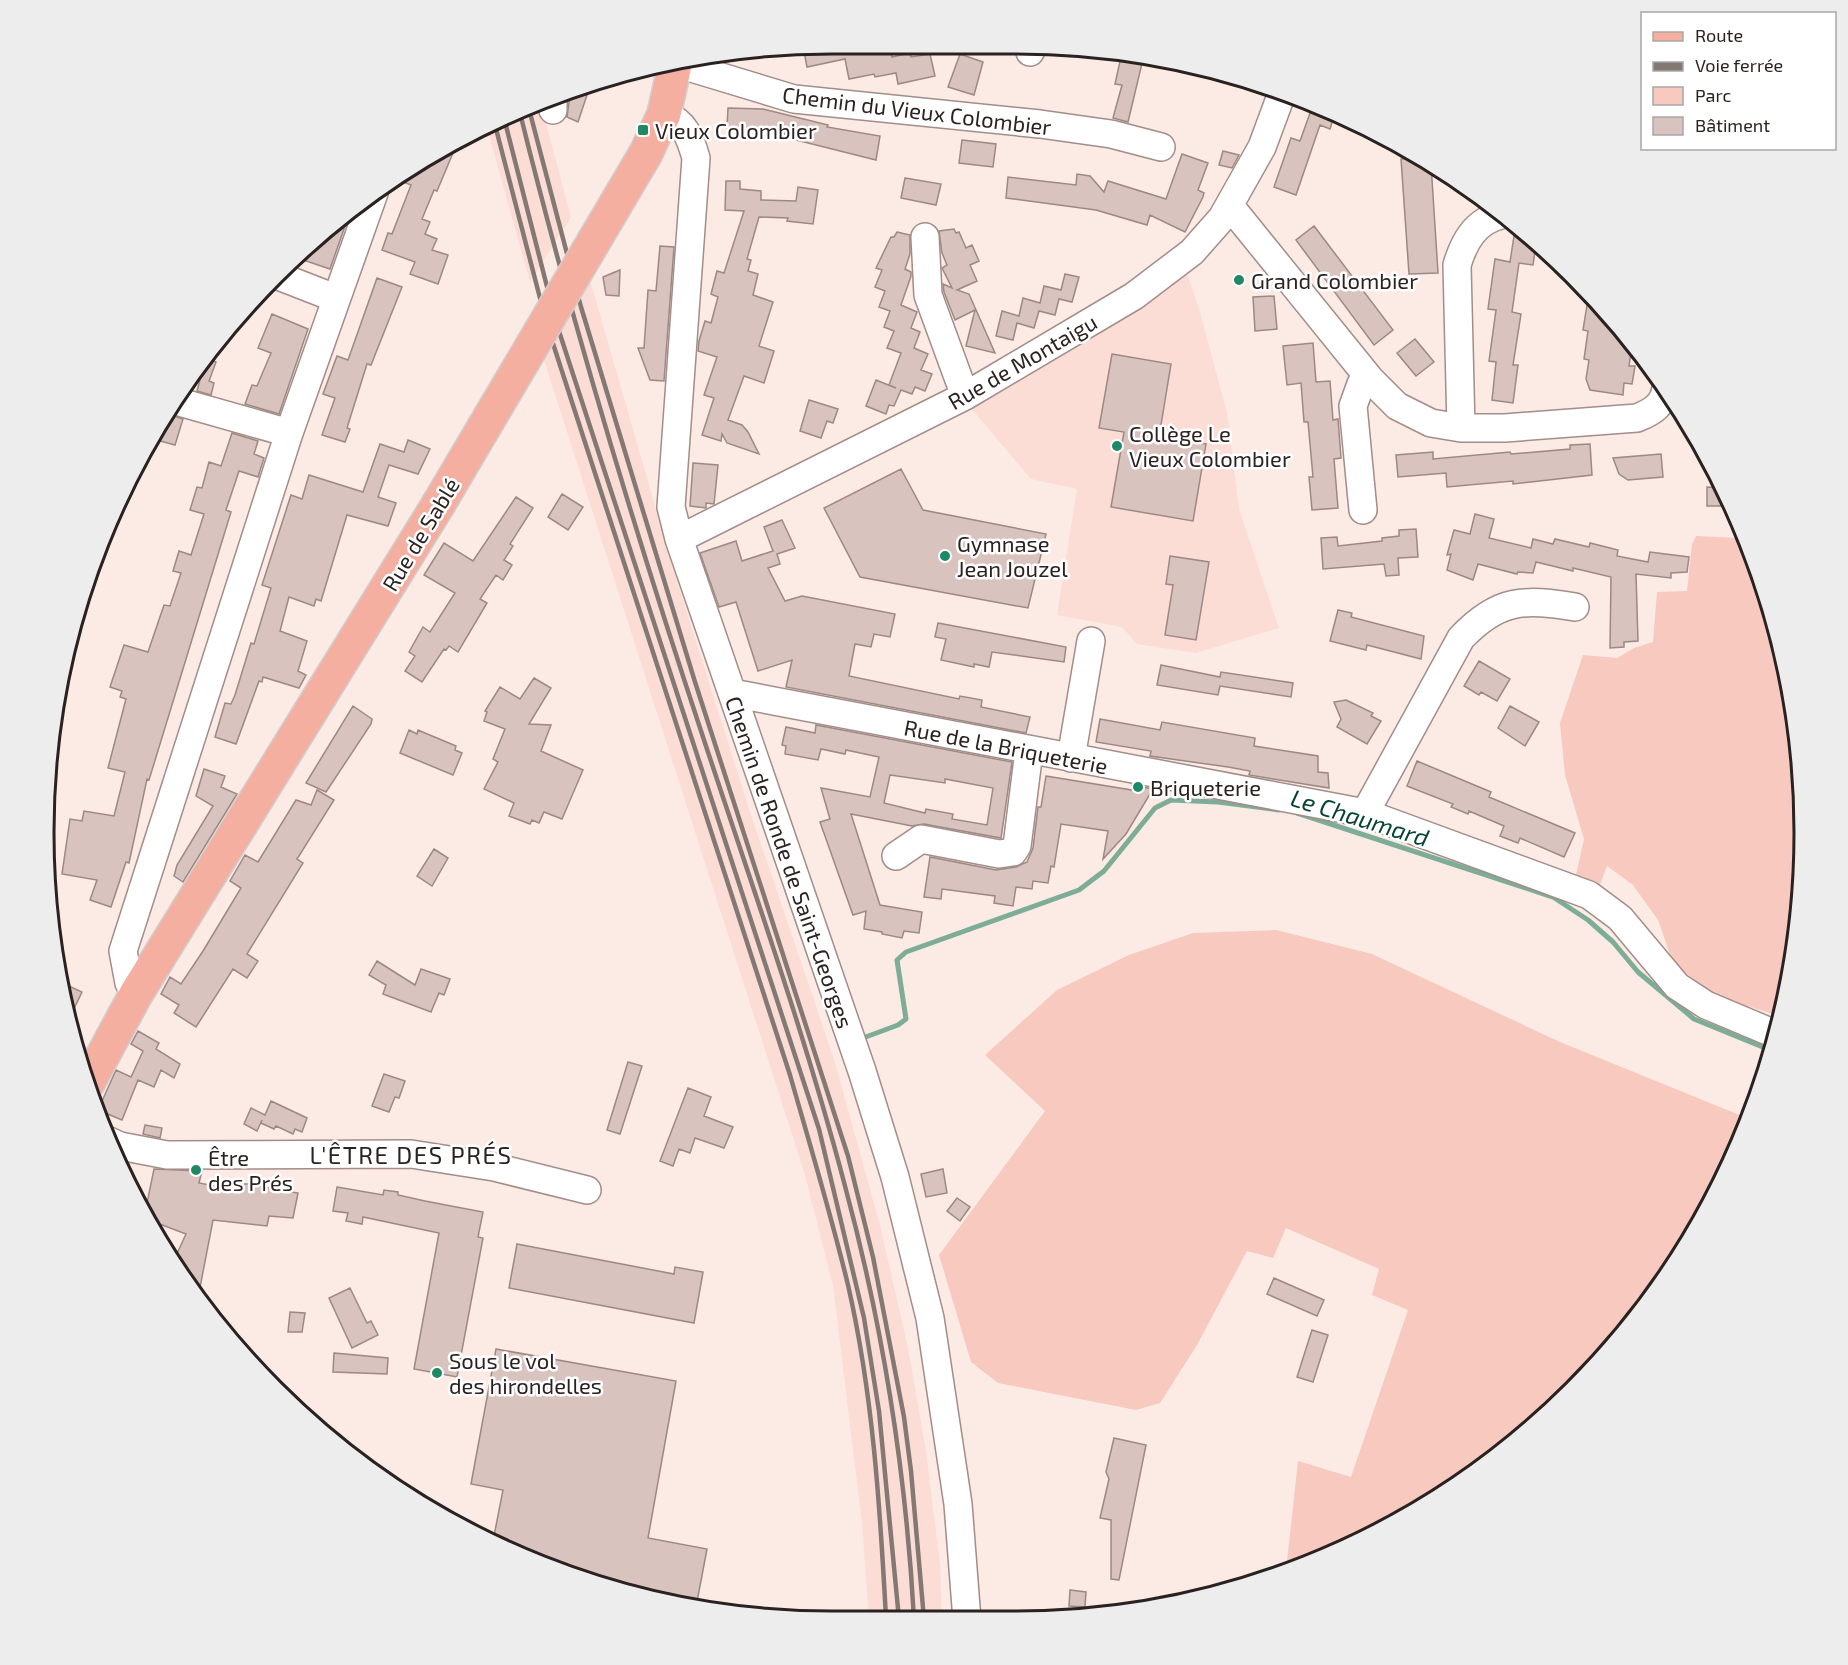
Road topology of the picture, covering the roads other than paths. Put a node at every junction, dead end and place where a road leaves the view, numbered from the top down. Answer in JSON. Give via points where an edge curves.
{"nodes":[{"id":1,"x":692,"y":67,"type":"edge"},
{"id":2,"x":674,"y":71,"type":"edge"},
{"id":3,"x":1279,"y":100,"type":"edge"},
{"id":4,"x":664,"y":114,"type":"junction"},
{"id":5,"x":1161,"y":147,"type":"dead end"},
{"id":6,"x":1230,"y":206,"type":"junction"},
{"id":7,"x":368,"y":208,"type":"edge"},
{"id":8,"x":1494,"y":219,"type":"edge"},
{"id":9,"x":925,"y":237,"type":"dead end"},
{"id":10,"x":285,"y":279,"type":"edge"},
{"id":11,"x":335,"y":298,"type":"junction"},
{"id":12,"x":1370,"y":379,"type":"junction"},
{"id":13,"x":964,"y":396,"type":"junction"},
{"id":14,"x":1663,"y":400,"type":"edge"},
{"id":15,"x":183,"y":403,"type":"edge"},
{"id":16,"x":1461,"y":428,"type":"junction"},
{"id":17,"x":290,"y":434,"type":"junction"},
{"id":18,"x":1363,"y":510,"type":"dead end"},
{"id":19,"x":679,"y":539,"type":"junction"},
{"id":20,"x":1575,"y":607,"type":"dead end"},
{"id":21,"x":1091,"y":641,"type":"dead end"},
{"id":22,"x":732,"y":693,"type":"junction"},
{"id":23,"x":1029,"y":751,"type":"junction"},
{"id":24,"x":1071,"y":758,"type":"junction"},
{"id":25,"x":1365,"y":813,"type":"junction"},
{"id":26,"x":896,"y":856,"type":"dead end"},
{"id":27,"x":136,"y":994,"type":"junction"},
{"id":28,"x":1768,"y":1031,"type":"edge"},
{"id":29,"x":93,"y":1075,"type":"edge"},
{"id":30,"x":120,"y":1146,"type":"edge"},
{"id":31,"x":587,"y":1190,"type":"dead end"},
{"id":32,"x":966,"y":1611,"type":"edge"}],
"edges":[{"from":1,"to":5,"type":"street","name":"Chemin du Vieux Colombier","via":[[794,99],[1040,124],[1111,134]]},
{"from":2,"to":4,"type":"main road","name":"Rue de Sablé"},
{"from":3,"to":6,"type":"street","name":"Rue de Montaigu","via":[[1262,147]]},
{"from":4,"to":19,"type":"street","name":"Chemin de Ronde de Saint-Georges","via":[[685,127],[696,158],[671,507]]},
{"from":4,"to":27,"type":"main road","name":"Rue de Sablé","bridge":true,"via":[[646,153],[438,505]]},
{"from":6,"to":12,"type":"street"},
{"from":6,"to":13,"type":"street","name":"Rue de Montaigu","via":[[1192,252],[1134,296]]},
{"from":7,"to":11,"type":"street"},
{"from":8,"to":16,"type":"street","via":[[1476,227],[1463,244],[1457,266]]},
{"from":9,"to":13,"type":"street","via":[[928,295]]},
{"from":10,"to":11,"type":"street"},
{"from":11,"to":17,"type":"street"},
{"from":12,"to":16,"type":"street","via":[[1397,406],[1431,423]]},
{"from":12,"to":18,"type":"street","via":[[1361,384],[1353,406]]},
{"from":13,"to":19,"type":"street","name":"Rue de Montaigu"},
{"from":14,"to":16,"type":"street","via":[[1653,411],[1637,418]]},
{"from":15,"to":17,"type":"street"},
{"from":17,"to":27,"type":"street","via":[[123,951],[129,983]]},
{"from":19,"to":22,"type":"street","name":"Chemin de Ronde de Saint-Georges"},
{"from":20,"to":25,"type":"street","via":[[1542,602],[1504,605],[1479,619],[1461,638]]},
{"from":21,"to":24,"type":"street"},
{"from":22,"to":23,"type":"street","name":"Rue de la Briqueterie"},
{"from":22,"to":32,"type":"street","name":"Chemin de Ronde de Saint-Georges","via":[[862,1071],[898,1188],[930,1318],[958,1504]]},
{"from":23,"to":24,"type":"street","name":"Rue de la Briqueterie"},
{"from":23,"to":26,"type":"street","via":[[1017,846],[1013,852],[999,854],[921,839]]},
{"from":24,"to":25,"type":"street","name":"Rue de la Briqueterie"},
{"from":25,"to":28,"type":"street","name":"Rue de la Briqueterie","via":[[1588,895],[1620,918],[1677,986],[1706,1005]]},
{"from":27,"to":29,"type":"main road","name":"Rue de Sablé"},
{"from":30,"to":31,"type":"street","via":[[167,1155],[411,1154],[494,1167]]}]}
